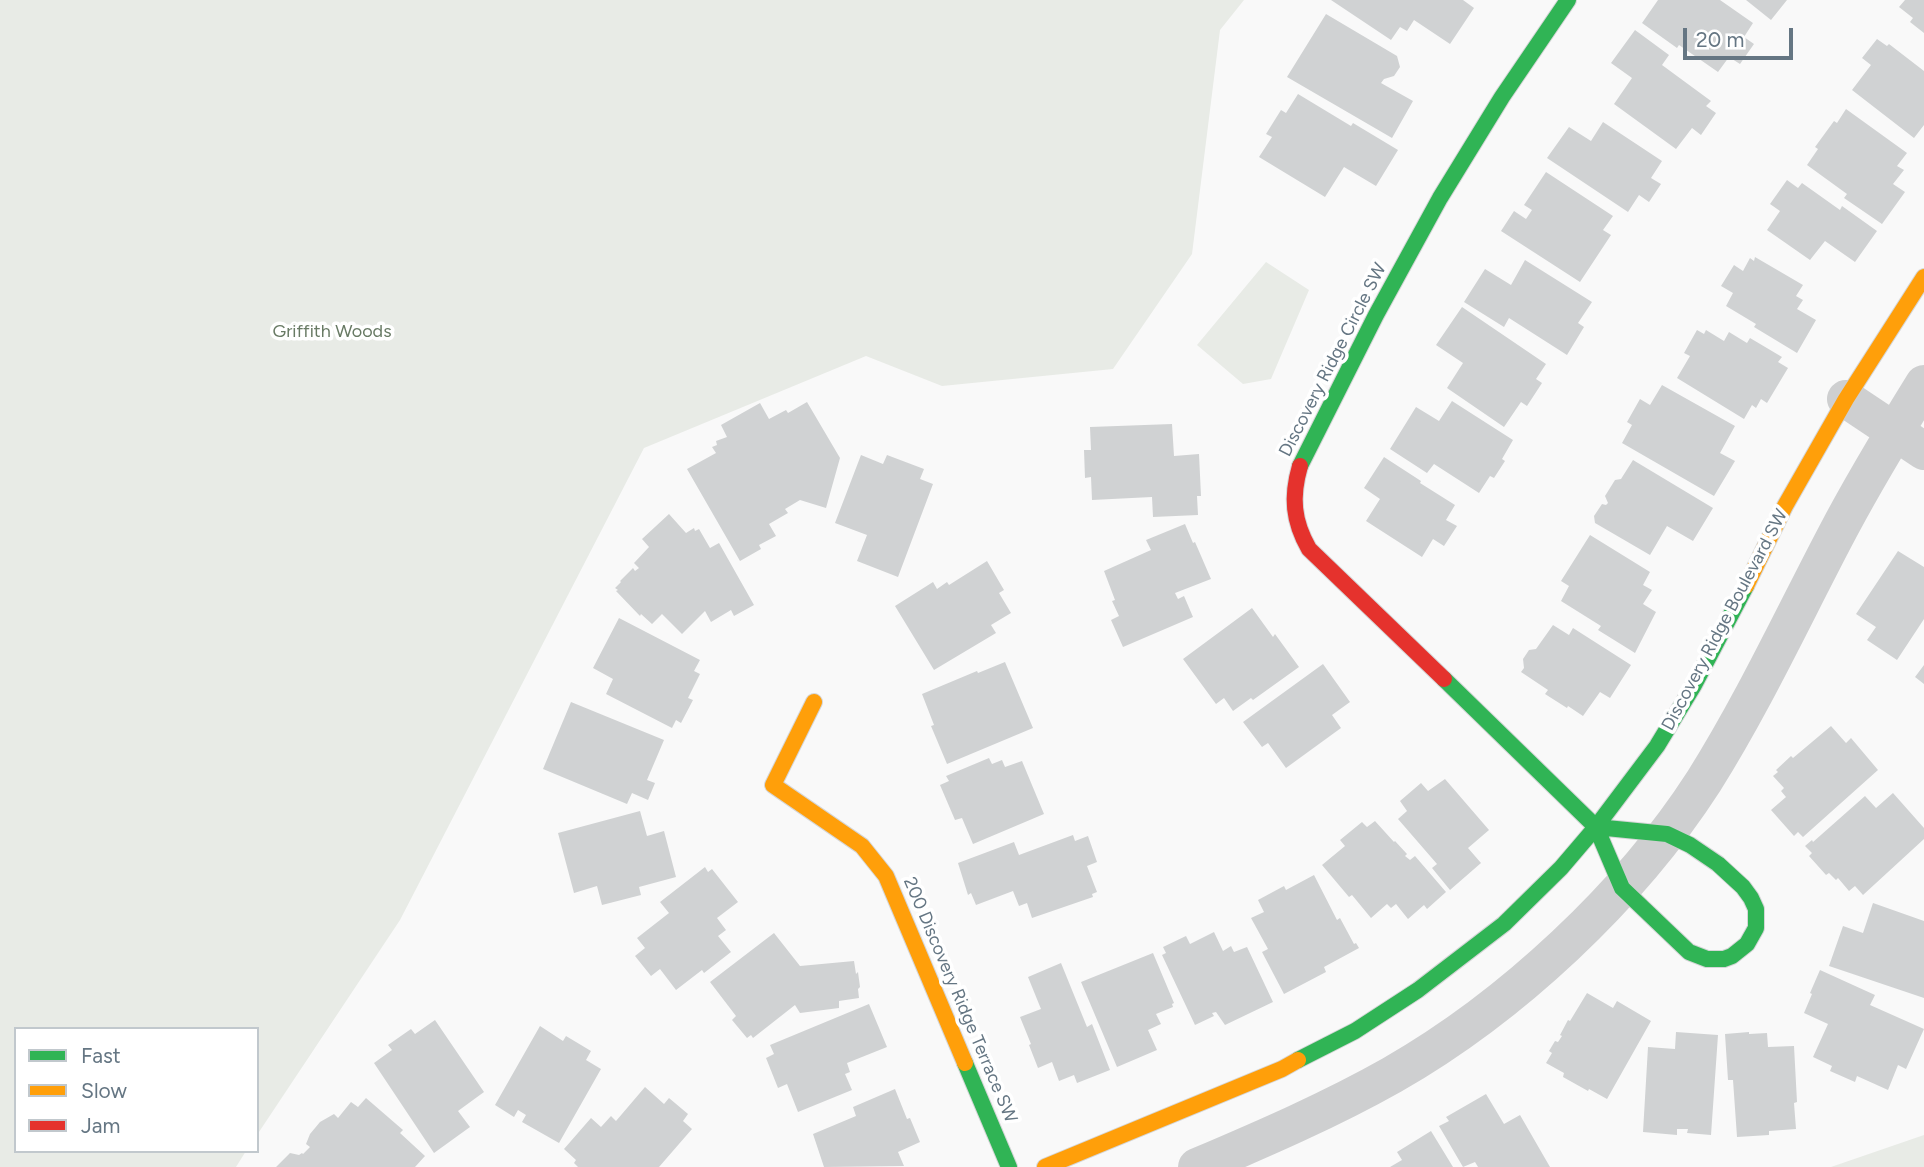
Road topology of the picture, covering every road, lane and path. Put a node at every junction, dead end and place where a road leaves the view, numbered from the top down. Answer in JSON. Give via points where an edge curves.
{"nodes":[{"id":1,"x":1568,"y":0,"type":"edge"},
{"id":2,"x":1924,"y":277,"type":"edge"},
{"id":3,"x":1924,"y":384,"type":"edge"},
{"id":4,"x":1846,"y":399,"type":"junction"},
{"id":5,"x":1909,"y":441,"type":"edge"},
{"id":6,"x":814,"y":702,"type":"dead end"},
{"id":7,"x":1596,"y":827,"type":"junction"},
{"id":8,"x":1665,"y":834,"type":"junction"},
{"id":9,"x":1622,"y":888,"type":"junction"},
{"id":10,"x":1009,"y":1167,"type":"edge"},
{"id":11,"x":1045,"y":1167,"type":"edge"},
{"id":12,"x":1197,"y":1167,"type":"edge"}],
"edges":[{"from":1,"to":7,"type":"street","name":"Discovery Ridge Circle SW","via":[[1522,64],[1402,266],[1302,461],[1293,502],[1300,536],[1309,550]]},
{"from":2,"to":4,"type":"street","name":"Discovery Ridge Boulevard SW"},
{"from":3,"to":5,"type":"street"},
{"from":4,"to":5,"type":"street"},
{"from":4,"to":7,"type":"street","name":"Discovery Ridge Boulevard SW","via":[[1785,506],[1694,685],[1657,747]]},
{"from":5,"to":8,"type":"street","via":[[1836,534],[1745,713]]},
{"from":6,"to":10,"type":"street","name":"200 Discovery Ridge Terrace SW","via":[[773,785],[862,846],[886,876]]},
{"from":7,"to":8,"type":"street"},
{"from":7,"to":9,"type":"street"},
{"from":7,"to":11,"type":"street","name":"Discovery Ridge Boulevard SW","via":[[1562,868],[1504,924],[1418,990],[1354,1031],[1282,1069]]},
{"from":8,"to":9,"type":"street"},
{"from":8,"to":9,"type":"street","via":[[1698,849],[1753,900],[1756,925],[1745,948],[1724,960],[1689,952]]},
{"from":9,"to":12,"type":"street","via":[[1553,956],[1491,1009],[1435,1048],[1323,1112]]}]}
